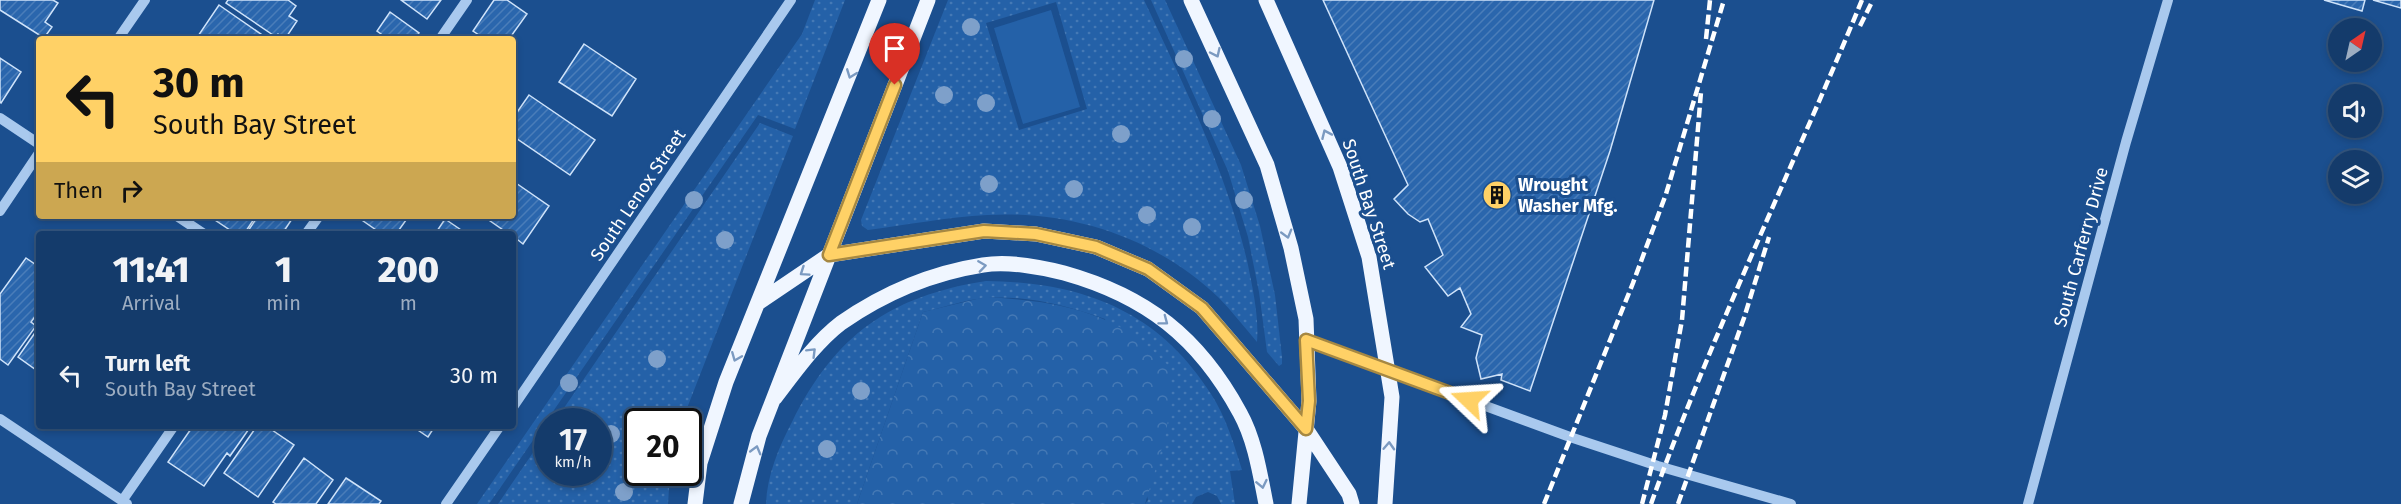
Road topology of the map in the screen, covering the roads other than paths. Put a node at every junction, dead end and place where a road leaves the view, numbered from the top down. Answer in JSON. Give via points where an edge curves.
{"nodes":[{"id":1,"x":144,"y":0,"type":"edge"},
{"id":2,"x":467,"y":0,"type":"edge"},
{"id":3,"x":790,"y":0,"type":"edge"},
{"id":4,"x":879,"y":0,"type":"edge"},
{"id":5,"x":928,"y":0,"type":"edge"},
{"id":6,"x":1191,"y":0,"type":"edge"},
{"id":7,"x":1266,"y":0,"type":"edge"},
{"id":8,"x":2168,"y":0,"type":"edge"},
{"id":9,"x":120,"y":36,"type":"edge"},
{"id":10,"x":442,"y":36,"type":"edge"},
{"id":11,"x":0,"y":118,"type":"edge"},
{"id":12,"x":36,"y":142,"type":"edge"},
{"id":13,"x":36,"y":157,"type":"edge"},
{"id":14,"x":0,"y":211,"type":"edge"},
{"id":15,"x":182,"y":219,"type":"edge"},
{"id":16,"x":200,"y":231,"type":"edge"},
{"id":17,"x":829,"y":255,"type":"junction"},
{"id":18,"x":758,"y":303,"type":"junction"},
{"id":19,"x":1306,"y":340,"type":"junction"},
{"id":20,"x":1388,"y":371,"type":"junction"},
{"id":21,"x":775,"y":398,"type":"junction"},
{"id":22,"x":516,"y":403,"type":"edge"},
{"id":23,"x":0,"y":419,"type":"edge"},
{"id":24,"x":172,"y":429,"type":"edge"},
{"id":25,"x":495,"y":429,"type":"edge"},
{"id":26,"x":1306,"y":429,"type":"junction"},
{"id":27,"x":125,"y":502,"type":"edge"},
{"id":28,"x":446,"y":504,"type":"edge"},
{"id":29,"x":695,"y":504,"type":"edge"},
{"id":30,"x":741,"y":504,"type":"edge"},
{"id":31,"x":1266,"y":504,"type":"edge"},
{"id":32,"x":1299,"y":504,"type":"edge"},
{"id":33,"x":1352,"y":504,"type":"edge"},
{"id":34,"x":1385,"y":504,"type":"edge"},
{"id":35,"x":1791,"y":504,"type":"edge"},
{"id":36,"x":2028,"y":504,"type":"edge"}],
"edges":[{"from":1,"to":9,"type":"street"},
{"from":2,"to":10,"type":"street"},
{"from":3,"to":22,"type":"street","name":"South Lenox Street"},
{"from":4,"to":18,"type":"main road","one_way":true},
{"from":5,"to":17,"type":"main road"},
{"from":6,"to":19,"type":"main road","one_way":true,"via":[[1267,165],[1291,248],[1306,319]]},
{"from":20,"to":7,"type":"main road","name":"South Bay Street","one_way":true,"via":[[1369,257],[1340,167]]},
{"from":8,"to":36,"type":"street","name":"South Carferry Drive"},
{"from":11,"to":12,"type":"street"},
{"from":13,"to":14,"type":"street"},
{"from":15,"to":16,"type":"street"},
{"from":17,"to":18,"type":"main road","one_way":true},
{"from":17,"to":21,"type":"main road"},
{"from":17,"to":26,"type":"main road","via":[[984,231],[1036,234],[1096,247],[1148,269],[1202,308]]},
{"from":18,"to":29,"type":"main road","one_way":true,"via":[[726,382],[700,463]]},
{"from":19,"to":20,"type":"street"},
{"from":19,"to":26,"type":"main road"},
{"from":34,"to":20,"type":"main road","name":"South Bay Street","one_way":true,"via":[[1392,397]]},
{"from":20,"to":35,"type":"street","via":[[1658,466]]},
{"from":30,"to":21,"type":"main road","one_way":true,"via":[[759,436]]},
{"from":21,"to":31,"type":"main road","one_way":true,"via":[[806,358],[840,324],[891,292],[985,264],[1042,267],[1098,283],[1144,305],[1182,334],[1216,374],[1241,415],[1257,460]]},
{"from":23,"to":27,"type":"street"},
{"from":24,"to":27,"type":"street"},
{"from":25,"to":28,"type":"street"},
{"from":26,"to":32,"type":"main road"},
{"from":26,"to":33,"type":"main road"}]}
